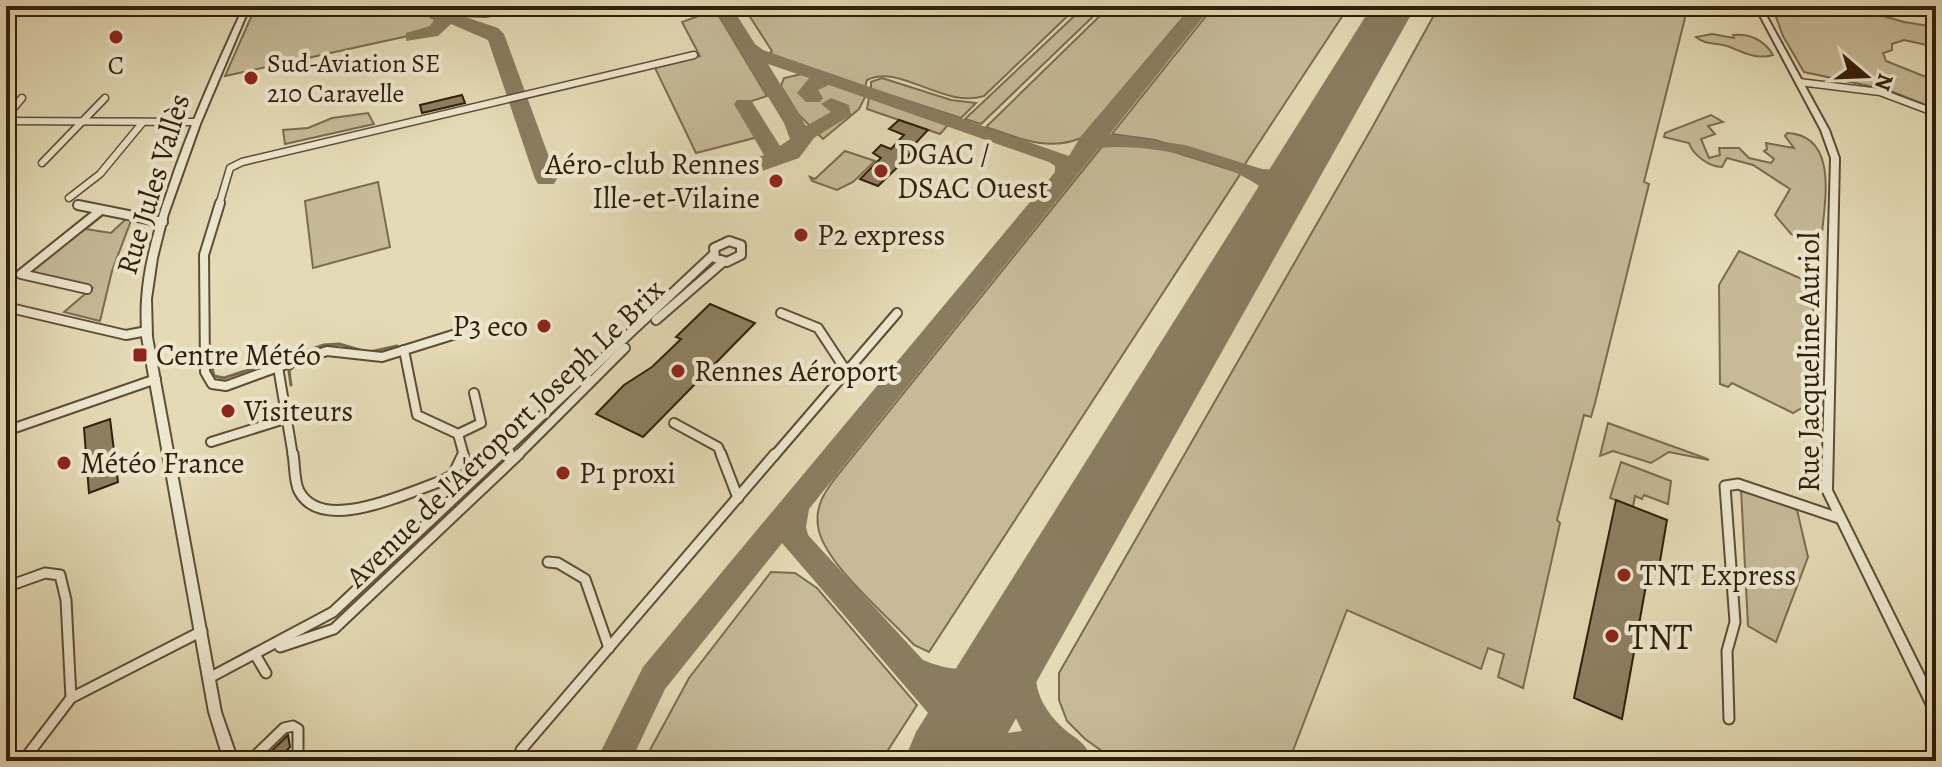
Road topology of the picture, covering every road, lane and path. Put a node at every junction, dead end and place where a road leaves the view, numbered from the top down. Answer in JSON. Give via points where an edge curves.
{"nodes":[{"id":1,"x":247,"y":6,"type":"edge"},
{"id":2,"x":1758,"y":6,"type":"edge"},
{"id":3,"x":694,"y":55,"type":"dead end"},
{"id":4,"x":1799,"y":82,"type":"junction"},
{"id":5,"x":22,"y":98,"type":"dead end"},
{"id":6,"x":105,"y":98,"type":"dead end"},
{"id":7,"x":1936,"y":113,"type":"edge"},
{"id":8,"x":6,"y":119,"type":"edge"},
{"id":9,"x":83,"y":122,"type":"junction"},
{"id":10,"x":143,"y":122,"type":"junction"},
{"id":11,"x":197,"y":122,"type":"junction"},
{"id":12,"x":42,"y":163,"type":"dead end"},
{"id":13,"x":69,"y":198,"type":"dead end"},
{"id":14,"x":78,"y":205,"type":"dead end"},
{"id":15,"x":101,"y":210,"type":"junction"},
{"id":16,"x":163,"y":222,"type":"junction"},
{"id":17,"x":712,"y":256,"type":"junction"},
{"id":18,"x":723,"y":262,"type":"junction"},
{"id":19,"x":87,"y":289,"type":"dead end"},
{"id":20,"x":6,"y":307,"type":"edge"},
{"id":21,"x":781,"y":313,"type":"dead end"},
{"id":22,"x":897,"y":313,"type":"dead end"},
{"id":23,"x":147,"y":331,"type":"junction"},
{"id":24,"x":459,"y":333,"type":"dead end"},
{"id":25,"x":404,"y":350,"type":"junction"},
{"id":26,"x":278,"y":367,"type":"junction"},
{"id":27,"x":847,"y":372,"type":"junction"},
{"id":28,"x":156,"y":379,"type":"junction"},
{"id":29,"x":474,"y":393,"type":"dead end"},
{"id":30,"x":288,"y":418,"type":"junction"},
{"id":31,"x":674,"y":423,"type":"dead end"},
{"id":32,"x":6,"y":431,"type":"edge"},
{"id":33,"x":458,"y":434,"type":"junction"},
{"id":34,"x":211,"y":442,"type":"dead end"},
{"id":35,"x":738,"y":498,"type":"junction"},
{"id":36,"x":1839,"y":518,"type":"junction"},
{"id":37,"x":548,"y":562,"type":"dead end"},
{"id":38,"x":6,"y":587,"type":"edge"},
{"id":39,"x":315,"y":622,"type":"junction"},
{"id":40,"x":202,"y":631,"type":"junction"},
{"id":41,"x":317,"y":634,"type":"junction"},
{"id":42,"x":609,"y":648,"type":"junction"},
{"id":43,"x":256,"y":656,"type":"junction"},
{"id":44,"x":266,"y":673,"type":"dead end"},
{"id":45,"x":209,"y":678,"type":"junction"},
{"id":46,"x":71,"y":698,"type":"junction"},
{"id":47,"x":1936,"y":712,"type":"edge"},
{"id":48,"x":1729,"y":719,"type":"dead end"},
{"id":49,"x":521,"y":750,"type":"dead end"},
{"id":50,"x":25,"y":760,"type":"edge"},
{"id":51,"x":41,"y":761,"type":"edge"},
{"id":52,"x":231,"y":761,"type":"edge"},
{"id":53,"x":250,"y":761,"type":"edge"},
{"id":54,"x":298,"y":761,"type":"edge"}],
"edges":[{"from":1,"to":11,"type":"street","name":"Rue Jules Vallès"},
{"from":2,"to":4,"type":"street","name":"Rue Jacqueline Auriol"},
{"from":3,"to":26,"type":"street","via":[[230,168],[204,255],[205,372],[212,384],[226,386]]},
{"from":4,"to":7,"type":"street","via":[[1880,92]]},
{"from":4,"to":36,"type":"street","name":"Rue Jacqueline Auriol","via":[[1835,158],[1827,490]]},
{"from":5,"to":8,"type":"street"},
{"from":6,"to":9,"type":"street"},
{"from":8,"to":9,"type":"street"},
{"from":9,"to":10,"type":"street"},
{"from":9,"to":12,"type":"street"},
{"from":10,"to":11,"type":"street"},
{"from":10,"to":13,"type":"street","via":[[100,174]]},
{"from":11,"to":16,"type":"street","name":"Rue Jules Vallès"},
{"from":14,"to":15,"type":"street"},
{"from":15,"to":16,"type":"street"},
{"from":15,"to":19,"type":"street","via":[[21,274]]},
{"from":16,"to":23,"type":"street","name":"Rue Jules Vallès","via":[[146,281]]},
{"from":17,"to":18,"type":"street"},
{"from":17,"to":18,"type":"street","name":"Avenue de l'Aéroport Joseph Le Brix","via":[[722,242],[741,245],[741,255]]},
{"from":17,"to":39,"type":"street","name":"Avenue de l'Aéroport Joseph Le Brix","via":[[364,584]]},
{"from":18,"to":41,"type":"street","name":"Avenue de l'Aéroport Joseph Le Brix","via":[[622,350],[334,629]]},
{"from":20,"to":23,"type":"street","via":[[126,335]]},
{"from":21,"to":27,"type":"street","via":[[818,328]]},
{"from":22,"to":27,"type":"street"},
{"from":23,"to":28,"type":"street","name":"Rue Jules Vallès"},
{"from":24,"to":25,"type":"street"},
{"from":25,"to":26,"type":"street","via":[[367,358],[327,351]]},
{"from":25,"to":33,"type":"street","via":[[417,415]]},
{"from":26,"to":30,"type":"street"},
{"from":27,"to":35,"type":"street"},
{"from":28,"to":32,"type":"street"},
{"from":28,"to":40,"type":"street","name":"Rue Jules Vallès"},
{"from":29,"to":33,"type":"street","via":[[481,423]]},
{"from":30,"to":33,"type":"street","via":[[299,491],[317,509],[340,512],[453,475],[464,458]]},
{"from":30,"to":34,"type":"street"},
{"from":31,"to":35,"type":"street","via":[[718,447]]},
{"from":35,"to":42,"type":"street"},
{"from":36,"to":47,"type":"street","name":"Rue Jacqueline Auriol"},
{"from":36,"to":48,"type":"street","via":[[1738,484],[1725,486],[1735,622],[1727,651]]},
{"from":37,"to":42,"type":"street","via":[[585,579]]},
{"from":38,"to":46,"type":"street","via":[[45,573],[60,575]]},
{"from":39,"to":41,"type":"street"},
{"from":39,"to":43,"type":"street","name":"Avenue de l'Aéroport Joseph Le Brix"},
{"from":40,"to":45,"type":"street","name":"Rue Jules Vallès"},
{"from":40,"to":46,"type":"street"},
{"from":41,"to":43,"type":"street","name":"Avenue de l'Aéroport Joseph Le Brix"},
{"from":42,"to":49,"type":"street"},
{"from":43,"to":44,"type":"street"},
{"from":43,"to":45,"type":"street","name":"Avenue de l'Aéroport Joseph Le Brix"},
{"from":45,"to":52,"type":"street","name":"Rue Jules Vallès"},
{"from":46,"to":50,"type":"street"},
{"from":50,"to":51,"type":"street"},
{"from":53,"to":54,"type":"street","via":[[283,723],[298,729]]}]}
